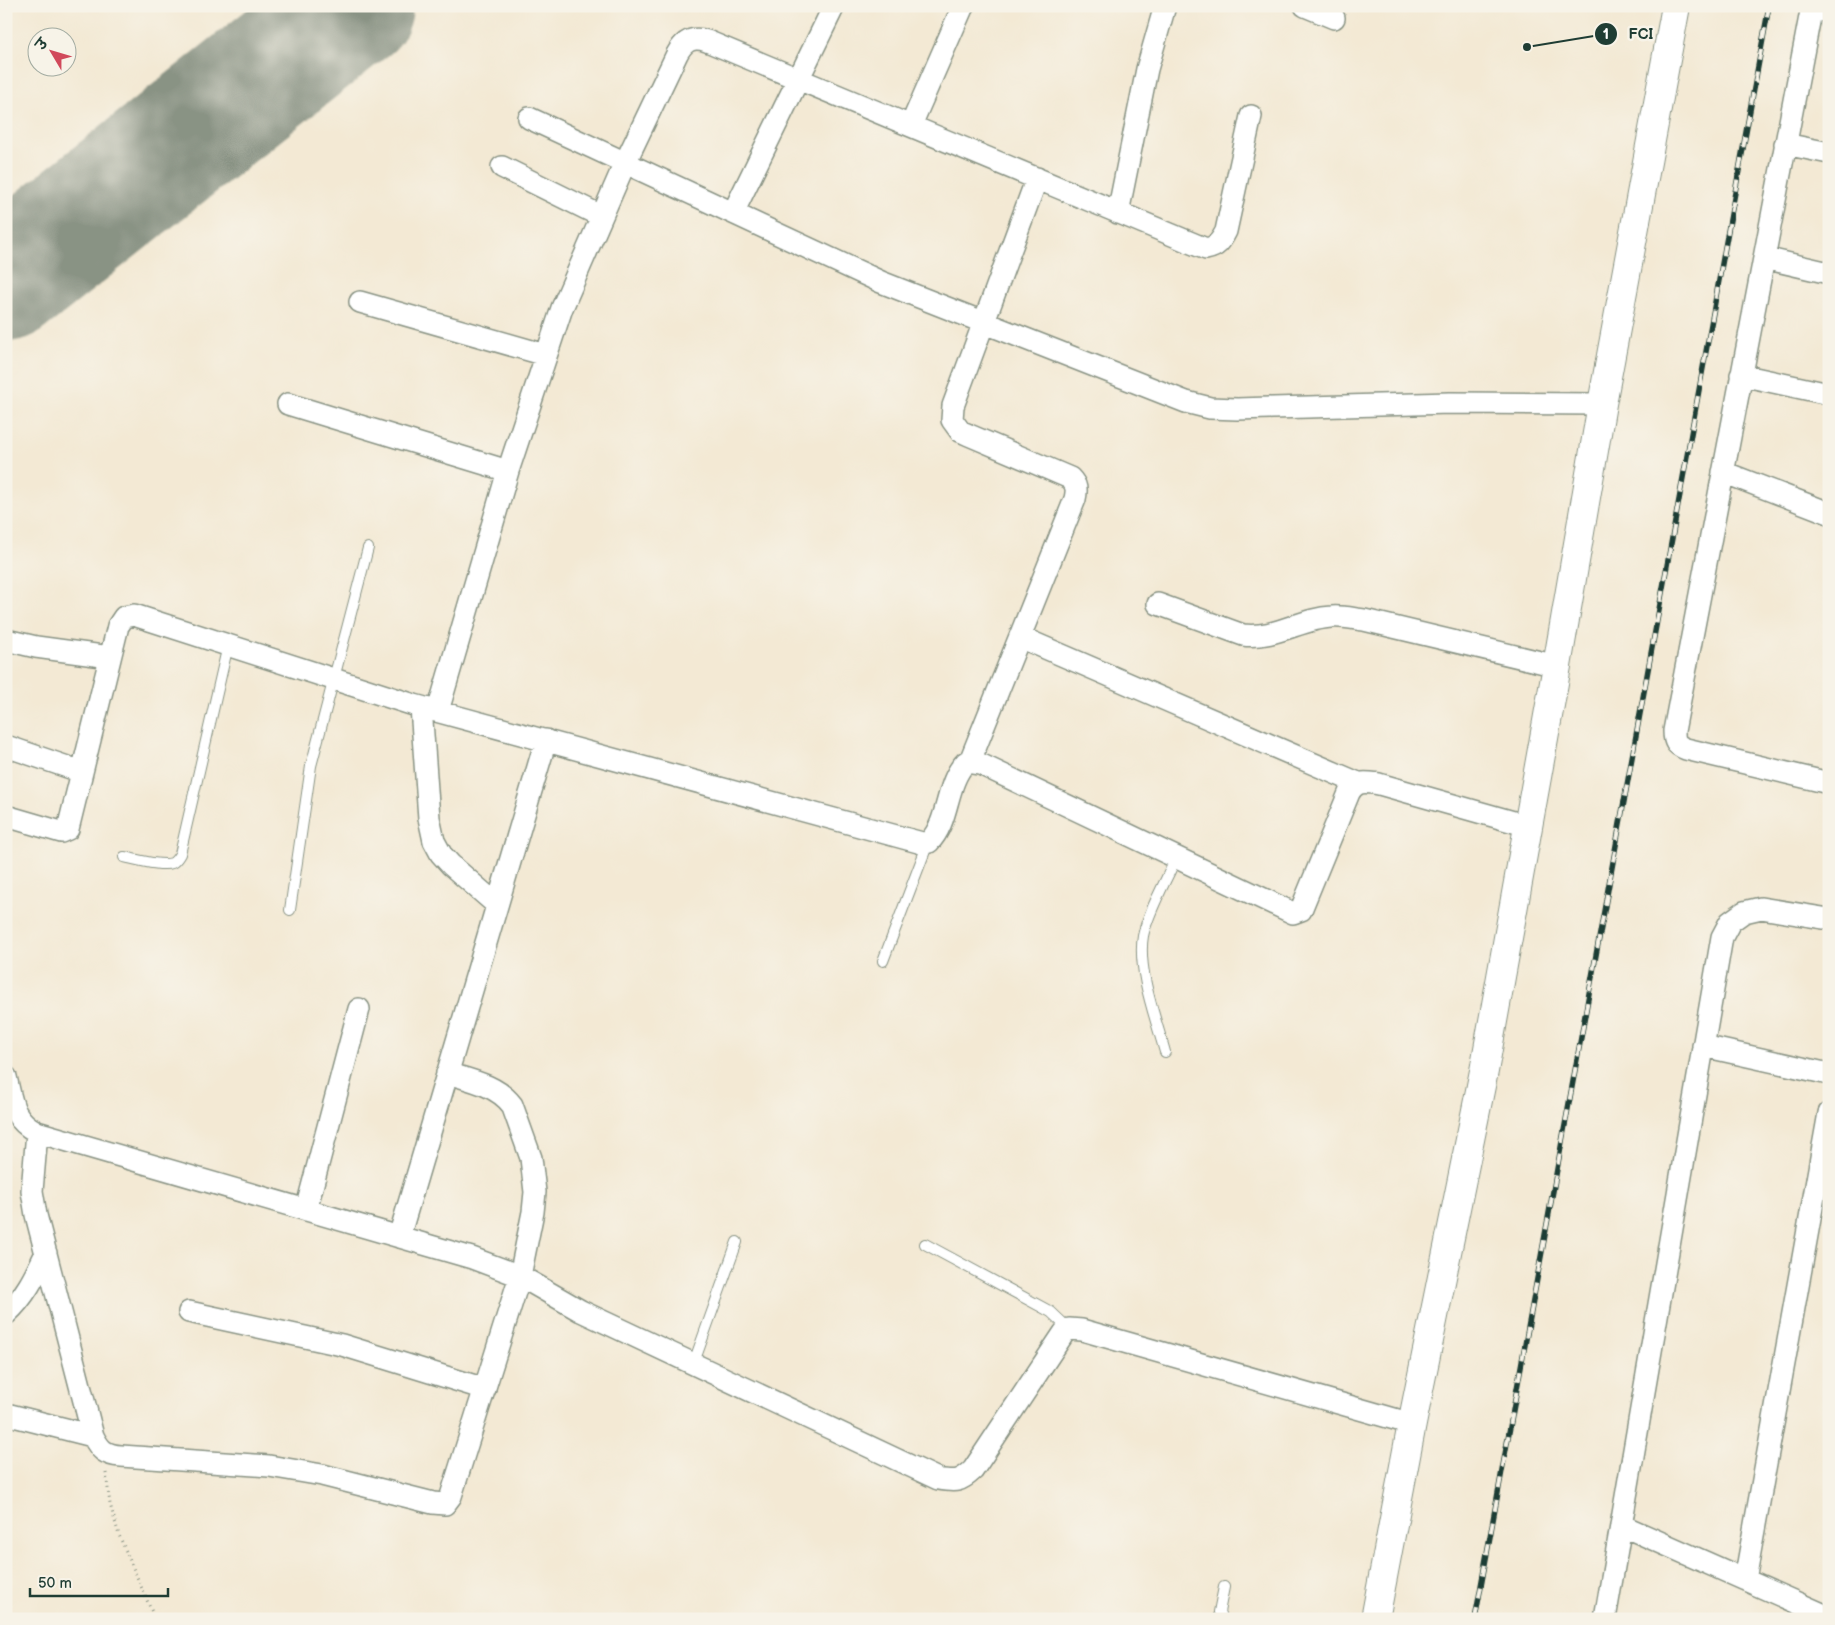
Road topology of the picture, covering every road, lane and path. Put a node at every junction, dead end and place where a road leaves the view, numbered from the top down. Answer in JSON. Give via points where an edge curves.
{"nodes":[{"id":1,"x":834,"y":6,"type":"edge"},
{"id":2,"x":963,"y":6,"type":"edge"},
{"id":3,"x":1164,"y":6,"type":"edge"},
{"id":4,"x":1305,"y":6,"type":"edge"},
{"id":5,"x":1676,"y":6,"type":"edge"},
{"id":6,"x":1817,"y":8,"type":"edge"},
{"id":7,"x":1334,"y":18,"type":"dead end"},
{"id":8,"x":799,"y":78,"type":"junction"},
{"id":9,"x":1251,"y":116,"type":"dead end"},
{"id":10,"x":529,"y":118,"type":"dead end"},
{"id":11,"x":911,"y":126,"type":"junction"},
{"id":12,"x":1785,"y":144,"type":"junction"},
{"id":13,"x":1829,"y":153,"type":"edge"},
{"id":14,"x":625,"y":163,"type":"junction"},
{"id":15,"x":502,"y":167,"type":"dead end"},
{"id":16,"x":1037,"y":178,"type":"junction"},
{"id":17,"x":733,"y":213,"type":"junction"},
{"id":18,"x":1118,"y":213,"type":"junction"},
{"id":19,"x":601,"y":216,"type":"junction"},
{"id":20,"x":1764,"y":258,"type":"junction"},
{"id":21,"x":1829,"y":273,"type":"edge"},
{"id":22,"x":360,"y":302,"type":"dead end"},
{"id":23,"x":984,"y":323,"type":"junction"},
{"id":24,"x":546,"y":355,"type":"junction"},
{"id":25,"x":1742,"y":375,"type":"junction"},
{"id":26,"x":1829,"y":394,"type":"edge"},
{"id":27,"x":288,"y":404,"type":"dead end"},
{"id":28,"x":1602,"y":404,"type":"junction"},
{"id":29,"x":508,"y":471,"type":"junction"},
{"id":30,"x":1723,"y":472,"type":"junction"},
{"id":31,"x":1829,"y":513,"type":"edge"},
{"id":32,"x":368,"y":548,"type":"dead end"},
{"id":33,"x":1158,"y":604,"type":"dead end"},
{"id":34,"x":1020,"y":638,"type":"junction"},
{"id":35,"x":7,"y":641,"type":"edge"},
{"id":36,"x":228,"y":646,"type":"junction"},
{"id":37,"x":110,"y":657,"type":"junction"},
{"id":38,"x":1558,"y":666,"type":"junction"},
{"id":39,"x":334,"y":679,"type":"junction"},
{"id":40,"x":429,"y":709,"type":"junction"},
{"id":41,"x":546,"y":740,"type":"junction"},
{"id":42,"x":6,"y":746,"type":"edge"},
{"id":43,"x":970,"y":761,"type":"junction"},
{"id":44,"x":82,"y":772,"type":"junction"},
{"id":45,"x":1358,"y":783,"type":"junction"},
{"id":46,"x":1829,"y":783,"type":"edge"},
{"id":47,"x":6,"y":816,"type":"edge"},
{"id":48,"x":1528,"y":826,"type":"junction"},
{"id":49,"x":928,"y":842,"type":"junction"},
{"id":50,"x":124,"y":857,"type":"dead end"},
{"id":51,"x":1176,"y":858,"type":"junction"},
{"id":52,"x":497,"y":905,"type":"junction"},
{"id":53,"x":290,"y":910,"type":"dead end"},
{"id":54,"x":1829,"y":919,"type":"edge"},
{"id":55,"x":883,"y":961,"type":"dead end"},
{"id":56,"x":359,"y":1009,"type":"dead end"},
{"id":57,"x":1703,"y":1046,"type":"junction"},
{"id":58,"x":1165,"y":1052,"type":"dead end"},
{"id":59,"x":447,"y":1073,"type":"junction"},
{"id":60,"x":1829,"y":1074,"type":"edge"},
{"id":61,"x":6,"y":1077,"type":"edge"},
{"id":62,"x":9,"y":1107,"type":"edge"},
{"id":63,"x":1829,"y":1113,"type":"edge"},
{"id":64,"x":37,"y":1132,"type":"junction"},
{"id":65,"x":1821,"y":1198,"type":"edge"},
{"id":66,"x":306,"y":1210,"type":"junction"},
{"id":67,"x":399,"y":1237,"type":"junction"},
{"id":68,"x":737,"y":1242,"type":"dead end"},
{"id":69,"x":925,"y":1244,"type":"dead end"},
{"id":70,"x":46,"y":1253,"type":"junction"},
{"id":71,"x":520,"y":1276,"type":"junction"},
{"id":72,"x":189,"y":1312,"type":"dead end"},
{"id":73,"x":6,"y":1314,"type":"edge"},
{"id":74,"x":1069,"y":1329,"type":"junction"},
{"id":75,"x":693,"y":1365,"type":"junction"},
{"id":76,"x":485,"y":1388,"type":"junction"},
{"id":77,"x":6,"y":1414,"type":"edge"},
{"id":78,"x":1412,"y":1424,"type":"junction"},
{"id":79,"x":98,"y":1444,"type":"junction"},
{"id":80,"x":1621,"y":1525,"type":"junction"},
{"id":81,"x":1745,"y":1580,"type":"junction"},
{"id":82,"x":1224,"y":1588,"type":"dead end"},
{"id":83,"x":1829,"y":1617,"type":"edge"},
{"id":84,"x":155,"y":1619,"type":"edge"},
{"id":85,"x":1222,"y":1619,"type":"edge"},
{"id":86,"x":1375,"y":1619,"type":"edge"},
{"id":87,"x":1604,"y":1619,"type":"edge"}],
"edges":[{"from":1,"to":8,"type":"street"},
{"from":2,"to":11,"type":"street"},
{"from":3,"to":18,"type":"street","via":[[1147,69]]},
{"from":4,"to":7,"type":"street"},
{"from":5,"to":28,"type":"main road"},
{"from":6,"to":12,"type":"street"},
{"from":8,"to":11,"type":"street"},
{"from":8,"to":14,"type":"street","via":[[699,38],[686,41]]},
{"from":8,"to":17,"type":"street"},
{"from":9,"to":18,"type":"street","via":[[1226,231],[1216,246],[1199,247]]},
{"from":10,"to":14,"type":"street"},
{"from":11,"to":16,"type":"street"},
{"from":12,"to":13,"type":"street"},
{"from":12,"to":20,"type":"street"},
{"from":14,"to":17,"type":"street"},
{"from":14,"to":19,"type":"street"},
{"from":15,"to":19,"type":"street"},
{"from":16,"to":18,"type":"street"},
{"from":16,"to":23,"type":"street"},
{"from":17,"to":23,"type":"street","via":[[881,282]]},
{"from":19,"to":24,"type":"street"},
{"from":20,"to":21,"type":"street"},
{"from":20,"to":25,"type":"street"},
{"from":22,"to":24,"type":"street"},
{"from":23,"to":28,"type":"street","via":[[1160,393],[1210,408],[1450,403]]},
{"from":23,"to":34,"type":"street","via":[[953,406],[955,426],[1066,476],[1077,490]]},
{"from":24,"to":29,"type":"street"},
{"from":25,"to":26,"type":"street"},
{"from":25,"to":30,"type":"street"},
{"from":27,"to":29,"type":"street"},
{"from":28,"to":38,"type":"main road"},
{"from":29,"to":40,"type":"street"},
{"from":30,"to":31,"type":"street"},
{"from":30,"to":46,"type":"street","via":[[1674,740],[1686,749]]},
{"from":32,"to":39,"type":"lane"},
{"from":33,"to":38,"type":"street","via":[[1243,635],[1268,634],[1332,617],[1348,618]]},
{"from":34,"to":43,"type":"street"},
{"from":34,"to":45,"type":"street"},
{"from":35,"to":37,"type":"street"},
{"from":36,"to":37,"type":"street","via":[[129,616],[124,617],[118,626]]},
{"from":36,"to":39,"type":"street"},
{"from":36,"to":50,"type":"lane","via":[[180,854],[170,864]]},
{"from":37,"to":44,"type":"street"},
{"from":38,"to":48,"type":"main road"},
{"from":39,"to":40,"type":"street"},
{"from":39,"to":53,"type":"lane","via":[[311,766]]},
{"from":40,"to":41,"type":"street"},
{"from":40,"to":52,"type":"street","via":[[429,818],[434,841],[451,866]]},
{"from":41,"to":49,"type":"street","via":[[922,843]]},
{"from":41,"to":52,"type":"street"},
{"from":42,"to":44,"type":"street"},
{"from":43,"to":49,"type":"street","via":[[958,773],[936,833]]},
{"from":43,"to":51,"type":"street"},
{"from":44,"to":47,"type":"street","via":[[70,825],[65,831]]},
{"from":45,"to":48,"type":"street","via":[[1378,784]]},
{"from":45,"to":51,"type":"street","via":[[1349,793],[1303,905],[1297,912],[1287,912]]},
{"from":48,"to":78,"type":"main road","via":[[1484,1071]]},
{"from":49,"to":55,"type":"lane"},
{"from":51,"to":58,"type":"lane","via":[[1143,935],[1141,954]]},
{"from":52,"to":59,"type":"street"},
{"from":54,"to":57,"type":"street","via":[[1761,908],[1744,912],[1730,922],[1722,937]]},
{"from":56,"to":66,"type":"street"},
{"from":57,"to":60,"type":"street"},
{"from":57,"to":80,"type":"street"},
{"from":59,"to":67,"type":"street"},
{"from":59,"to":71,"type":"street","via":[[487,1086],[507,1097],[520,1125],[531,1158],[535,1192]]},
{"from":61,"to":62,"type":"street"},
{"from":62,"to":64,"type":"street","via":[[26,1126]]},
{"from":63,"to":65,"type":"street"},
{"from":64,"to":66,"type":"street"},
{"from":64,"to":70,"type":"street","via":[[32,1191]]},
{"from":65,"to":81,"type":"street"},
{"from":66,"to":67,"type":"street"},
{"from":67,"to":71,"type":"street"},
{"from":68,"to":75,"type":"lane"},
{"from":69,"to":74,"type":"lane","via":[[1051,1312]]},
{"from":70,"to":73,"type":"street","via":[[24,1295]]},
{"from":70,"to":79,"type":"street"},
{"from":71,"to":75,"type":"street","via":[[581,1312]]},
{"from":71,"to":76,"type":"street"},
{"from":72,"to":76,"type":"street","via":[[342,1345]]},
{"from":74,"to":75,"type":"street","via":[[963,1480],[938,1478]]},
{"from":74,"to":78,"type":"street","via":[[1082,1330]]},
{"from":76,"to":79,"type":"street","via":[[451,1496],[445,1504],[269,1466],[110,1455]]},
{"from":77,"to":79,"type":"street"},
{"from":78,"to":86,"type":"main road"},
{"from":79,"to":84,"type":"path","via":[[116,1527]]},
{"from":80,"to":81,"type":"street"},
{"from":80,"to":87,"type":"street"},
{"from":81,"to":83,"type":"street"},
{"from":82,"to":85,"type":"lane","via":[[1219,1612]]}]}
